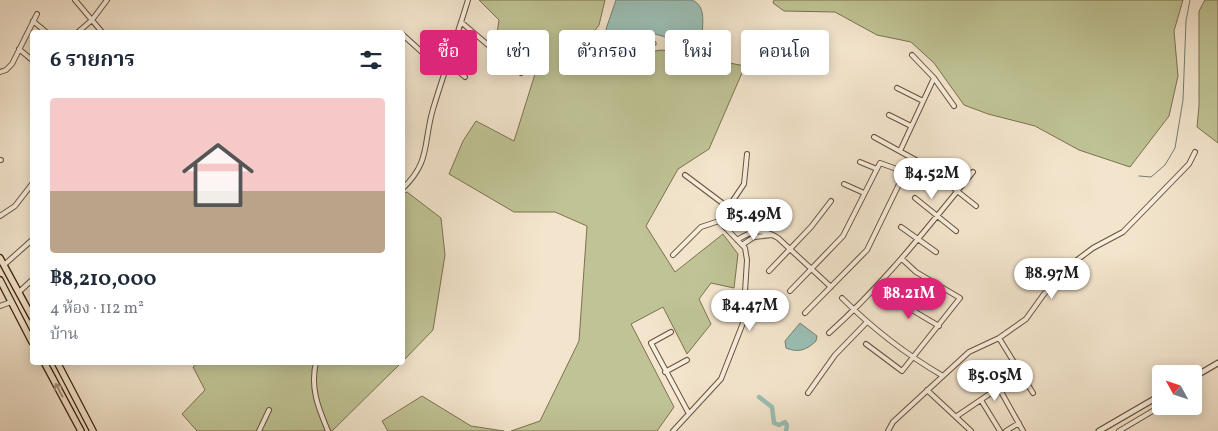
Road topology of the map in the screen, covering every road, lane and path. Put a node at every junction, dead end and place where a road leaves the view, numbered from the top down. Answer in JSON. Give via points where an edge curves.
{"nodes":[{"id":1,"x":75,"y":0,"type":"edge"},
{"id":2,"x":107,"y":0,"type":"edge"},
{"id":3,"x":468,"y":0,"type":"edge"},
{"id":4,"x":37,"y":14,"type":"dead end"},
{"id":5,"x":92,"y":20,"type":"junction"},
{"id":6,"x":33,"y":21,"type":"junction"},
{"id":7,"x":461,"y":22,"type":"junction"},
{"id":8,"x":44,"y":30,"type":"edge"},
{"id":9,"x":80,"y":30,"type":"edge"},
{"id":10,"x":100,"y":30,"type":"edge"},
{"id":11,"x":458,"y":30,"type":"edge"},
{"id":12,"x":405,"y":37,"type":"edge"},
{"id":13,"x":487,"y":44,"type":"edge"},
{"id":14,"x":19,"y":49,"type":"junction"},
{"id":15,"x":420,"y":50,"type":"edge"},
{"id":16,"x":912,"y":55,"type":"dead end"},
{"id":17,"x":30,"y":58,"type":"edge"},
{"id":18,"x":0,"y":72,"type":"edge"},
{"id":19,"x":444,"y":75,"type":"edge"},
{"id":20,"x":463,"y":75,"type":"edge"},
{"id":21,"x":465,"y":77,"type":"dead end"},
{"id":22,"x":934,"y":78,"type":"junction"},
{"id":23,"x":897,"y":88,"type":"dead end"},
{"id":24,"x":923,"y":100,"type":"junction"},
{"id":25,"x":954,"y":106,"type":"dead end"},
{"id":26,"x":889,"y":115,"type":"dead end"},
{"id":27,"x":911,"y":126,"type":"junction"},
{"id":28,"x":874,"y":137,"type":"dead end"},
{"id":29,"x":900,"y":151,"type":"junction"},
{"id":30,"x":1195,"y":152,"type":"dead end"},
{"id":31,"x":747,"y":154,"type":"dead end"},
{"id":32,"x":860,"y":162,"type":"dead end"},
{"id":33,"x":877,"y":170,"type":"junction"},
{"id":34,"x":973,"y":172,"type":"dead end"},
{"id":35,"x":685,"y":175,"type":"dead end"},
{"id":36,"x":844,"y":184,"type":"dead end"},
{"id":37,"x":405,"y":186,"type":"edge"},
{"id":38,"x":30,"y":187,"type":"edge"},
{"id":39,"x":957,"y":191,"type":"junction"},
{"id":40,"x":864,"y":193,"type":"junction"},
{"id":41,"x":915,"y":198,"type":"dead end"},
{"id":42,"x":831,"y":201,"type":"dead end"},
{"id":43,"x":976,"y":206,"type":"dead end"},
{"id":44,"x":729,"y":208,"type":"junction"},
{"id":45,"x":0,"y":216,"type":"edge"},
{"id":46,"x":937,"y":216,"type":"junction"},
{"id":47,"x":719,"y":222,"type":"junction"},
{"id":48,"x":901,"y":227,"type":"dead end"},
{"id":49,"x":956,"y":231,"type":"dead end"},
{"id":50,"x":772,"y":234,"type":"junction"},
{"id":51,"x":737,"y":240,"type":"junction"},
{"id":52,"x":917,"y":240,"type":"junction"},
{"id":53,"x":30,"y":242,"type":"edge"},
{"id":54,"x":742,"y":245,"type":"junction"},
{"id":55,"x":790,"y":249,"type":"junction"},
{"id":56,"x":936,"y":252,"type":"dead end"},
{"id":57,"x":673,"y":255,"type":"dead end"},
{"id":58,"x":0,"y":258,"type":"edge"},
{"id":59,"x":902,"y":259,"type":"junction"},
{"id":60,"x":4,"y":265,"type":"junction"},
{"id":61,"x":811,"y":269,"type":"junction"},
{"id":62,"x":769,"y":271,"type":"dead end"},
{"id":63,"x":0,"y":280,"type":"edge"},
{"id":64,"x":30,"y":282,"type":"edge"},
{"id":65,"x":830,"y":287,"type":"junction"},
{"id":66,"x":790,"y":291,"type":"dead end"},
{"id":67,"x":19,"y":292,"type":"junction"},
{"id":68,"x":890,"y":297,"type":"dead end"},
{"id":69,"x":842,"y":298,"type":"dead end"},
{"id":70,"x":11,"y":302,"type":"junction"},
{"id":71,"x":0,"y":306,"type":"edge"},
{"id":72,"x":854,"y":310,"type":"junction"},
{"id":73,"x":30,"y":313,"type":"edge"},
{"id":74,"x":805,"y":313,"type":"dead end"},
{"id":75,"x":867,"y":322,"type":"junction"},
{"id":76,"x":939,"y":326,"type":"junction"},
{"id":77,"x":672,"y":332,"type":"dead end"},
{"id":78,"x":829,"y":333,"type":"dead end"},
{"id":79,"x":30,"y":338,"type":"edge"},
{"id":80,"x":999,"y":338,"type":"junction"},
{"id":81,"x":866,"y":344,"type":"dead end"},
{"id":82,"x":913,"y":357,"type":"junction"},
{"id":83,"x":687,"y":360,"type":"dead end"},
{"id":84,"x":1218,"y":363,"type":"edge"},
{"id":85,"x":46,"y":365,"type":"edge"},
{"id":86,"x":60,"y":365,"type":"edge"},
{"id":87,"x":316,"y":365,"type":"edge"},
{"id":88,"x":665,"y":372,"type":"junction"},
{"id":89,"x":1022,"y":372,"type":"junction"},
{"id":90,"x":1202,"y":372,"type":"edge"},
{"id":91,"x":943,"y":376,"type":"junction"},
{"id":92,"x":999,"y":388,"type":"junction"},
{"id":93,"x":927,"y":390,"type":"junction"},
{"id":94,"x":808,"y":393,"type":"dead end"},
{"id":95,"x":1032,"y":393,"type":"dead end"},
{"id":96,"x":981,"y":400,"type":"junction"},
{"id":97,"x":1152,"y":401,"type":"edge"},
{"id":98,"x":269,"y":410,"type":"dead end"},
{"id":99,"x":1152,"y":411,"type":"edge"},
{"id":100,"x":688,"y":412,"type":"junction"},
{"id":101,"x":956,"y":416,"type":"junction"},
{"id":102,"x":1114,"y":422,"type":"junction"},
{"id":103,"x":1019,"y":423,"type":"junction"},
{"id":104,"x":81,"y":431,"type":"edge"},
{"id":105,"x":93,"y":431,"type":"edge"},
{"id":106,"x":259,"y":431,"type":"edge"},
{"id":107,"x":328,"y":431,"type":"edge"},
{"id":108,"x":673,"y":431,"type":"edge"},
{"id":109,"x":888,"y":431,"type":"edge"},
{"id":110,"x":971,"y":431,"type":"edge"},
{"id":111,"x":1000,"y":431,"type":"edge"},
{"id":112,"x":1006,"y":431,"type":"edge"},
{"id":113,"x":1023,"y":431,"type":"edge"},
{"id":114,"x":1099,"y":431,"type":"edge"},
{"id":115,"x":1119,"y":431,"type":"edge"}],
"edges":[{"from":1,"to":5,"type":"street"},
{"from":2,"to":5,"type":"street"},
{"from":3,"to":7,"type":"street"},
{"from":4,"to":6,"type":"street"},
{"from":5,"to":9,"type":"street"},
{"from":5,"to":10,"type":"street"},
{"from":6,"to":8,"type":"street"},
{"from":6,"to":14,"type":"street"},
{"from":7,"to":11,"type":"street"},
{"from":7,"to":13,"type":"street"},
{"from":12,"to":15,"type":"street"},
{"from":14,"to":17,"type":"street"},
{"from":14,"to":18,"type":"street","via":[[12,64]]},
{"from":16,"to":22,"type":"street"},
{"from":19,"to":37,"type":"street","via":[[432,111],[424,159]]},
{"from":20,"to":21,"type":"street"},
{"from":22,"to":24,"type":"street"},
{"from":22,"to":25,"type":"street"},
{"from":23,"to":24,"type":"street"},
{"from":24,"to":27,"type":"street"},
{"from":26,"to":27,"type":"street"},
{"from":27,"to":29,"type":"street"},
{"from":28,"to":29,"type":"street"},
{"from":29,"to":39,"type":"street","via":[[924,164]]},
{"from":30,"to":80,"type":"street","via":[[1189,164],[1124,232],[1077,260],[1044,294],[1026,319]]},
{"from":31,"to":44,"type":"street","via":[[744,184]]},
{"from":32,"to":33,"type":"street"},
{"from":33,"to":40,"type":"street"},
{"from":33,"to":65,"type":"street","via":[[880,163],[905,172],[867,250]]},
{"from":34,"to":39,"type":"street"},
{"from":35,"to":44,"type":"street"},
{"from":36,"to":40,"type":"street"},
{"from":38,"to":45,"type":"street","via":[[15,206]]},
{"from":39,"to":43,"type":"street"},
{"from":39,"to":46,"type":"street"},
{"from":40,"to":61,"type":"street","via":[[843,236]]},
{"from":41,"to":46,"type":"street"},
{"from":42,"to":55,"type":"street"},
{"from":44,"to":47,"type":"street"},
{"from":46,"to":49,"type":"street"},
{"from":46,"to":52,"type":"street"},
{"from":47,"to":51,"type":"street"},
{"from":47,"to":57,"type":"street","via":[[702,228]]},
{"from":48,"to":52,"type":"street"},
{"from":50,"to":51,"type":"street","via":[[755,231]]},
{"from":50,"to":54,"type":"street","via":[[754,237]]},
{"from":50,"to":55,"type":"street"},
{"from":51,"to":54,"type":"street"},
{"from":52,"to":56,"type":"street"},
{"from":52,"to":59,"type":"street"},
{"from":53,"to":60,"type":"street"},
{"from":54,"to":100,"type":"street","via":[[747,260],[743,323],[721,379]]},
{"from":55,"to":61,"type":"street"},
{"from":55,"to":62,"type":"street"},
{"from":58,"to":60,"type":"main road"},
{"from":59,"to":72,"type":"street"},
{"from":59,"to":76,"type":"street","via":[[916,272],[960,298]]},
{"from":60,"to":67,"type":"main road"},
{"from":61,"to":65,"type":"street"},
{"from":61,"to":66,"type":"street"},
{"from":63,"to":70,"type":"main road"},
{"from":64,"to":67,"type":"street"},
{"from":65,"to":74,"type":"street"},
{"from":67,"to":73,"type":"main road"},
{"from":68,"to":76,"type":"street"},
{"from":69,"to":72,"type":"street"},
{"from":70,"to":71,"type":"street"},
{"from":70,"to":79,"type":"main road"},
{"from":72,"to":75,"type":"street"},
{"from":72,"to":78,"type":"street"},
{"from":75,"to":82,"type":"street"},
{"from":75,"to":94,"type":"street","via":[[835,355]]},
{"from":76,"to":82,"type":"street"},
{"from":77,"to":88,"type":"street","via":[[651,344]]},
{"from":80,"to":89,"type":"street"},
{"from":80,"to":91,"type":"street","via":[[969,352]]},
{"from":81,"to":82,"type":"street","via":[[902,371]]},
{"from":82,"to":91,"type":"street"},
{"from":83,"to":88,"type":"street"},
{"from":84,"to":90,"type":"street"},
{"from":104,"to":85,"type":"main road","one_way":true},
{"from":86,"to":105,"type":"main road"},
{"from":87,"to":107,"type":"street","via":[[313,385],[316,401]]},
{"from":88,"to":100,"type":"street"},
{"from":89,"to":92,"type":"street"},
{"from":89,"to":95,"type":"street"},
{"from":91,"to":93,"type":"street"},
{"from":92,"to":96,"type":"street"},
{"from":92,"to":103,"type":"street"},
{"from":93,"to":101,"type":"street"},
{"from":93,"to":109,"type":"street","via":[[893,422]]},
{"from":96,"to":101,"type":"street"},
{"from":96,"to":111,"type":"street"},
{"from":97,"to":102,"type":"street"},
{"from":98,"to":106,"type":"street"},
{"from":99,"to":115,"type":"street"},
{"from":100,"to":108,"type":"street"},
{"from":101,"to":110,"type":"street"},
{"from":102,"to":114,"type":"street"},
{"from":102,"to":115,"type":"street"},
{"from":103,"to":112,"type":"street"},
{"from":103,"to":113,"type":"street"}]}
